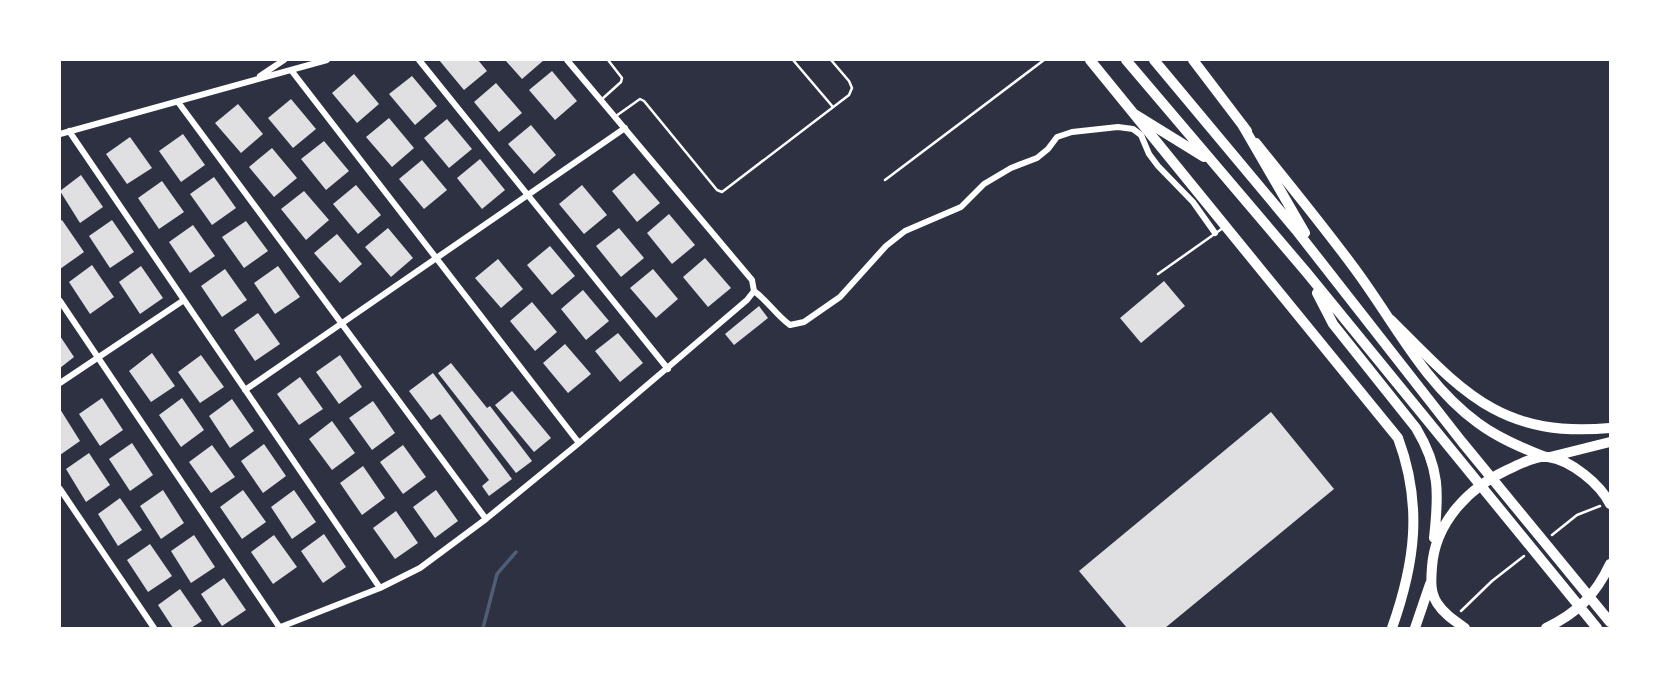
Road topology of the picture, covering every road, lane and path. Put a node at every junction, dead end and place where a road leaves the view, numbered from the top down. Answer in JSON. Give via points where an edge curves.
{"nodes":[{"id":1,"x":284,"y":60,"type":"edge"},
{"id":2,"x":327,"y":60,"type":"edge"},
{"id":3,"x":419,"y":60,"type":"edge"},
{"id":4,"x":568,"y":60,"type":"edge"},
{"id":5,"x":608,"y":60,"type":"edge"},
{"id":6,"x":793,"y":60,"type":"edge"},
{"id":7,"x":831,"y":60,"type":"edge"},
{"id":8,"x":1044,"y":60,"type":"edge"},
{"id":9,"x":1090,"y":60,"type":"edge"},
{"id":10,"x":1126,"y":60,"type":"edge"},
{"id":11,"x":1154,"y":60,"type":"edge"},
{"id":12,"x":1193,"y":60,"type":"edge"},
{"id":13,"x":291,"y":70,"type":"junction"},
{"id":14,"x":252,"y":81,"type":"junction"},
{"id":15,"x":601,"y":100,"type":"junction"},
{"id":16,"x":178,"y":102,"type":"junction"},
{"id":17,"x":833,"y":107,"type":"junction"},
{"id":18,"x":1136,"y":115,"type":"junction"},
{"id":19,"x":615,"y":117,"type":"junction"},
{"id":20,"x":1243,"y":125,"type":"junction"},
{"id":21,"x":625,"y":128,"type":"junction"},
{"id":22,"x":69,"y":131,"type":"junction"},
{"id":23,"x":1145,"y":133,"type":"junction"},
{"id":24,"x":60,"y":134,"type":"edge"},
{"id":25,"x":1210,"y":161,"type":"junction"},
{"id":26,"x":886,"y":180,"type":"dead end"},
{"id":27,"x":528,"y":195,"type":"junction"},
{"id":28,"x":1226,"y":226,"type":"junction"},
{"id":29,"x":1215,"y":233,"type":"junction"},
{"id":30,"x":436,"y":258,"type":"junction"},
{"id":31,"x":1322,"y":264,"type":"junction"},
{"id":32,"x":1307,"y":273,"type":"junction"},
{"id":33,"x":1158,"y":274,"type":"dead end"},
{"id":34,"x":754,"y":291,"type":"junction"},
{"id":35,"x":184,"y":300,"type":"junction"},
{"id":36,"x":60,"y":301,"type":"edge"},
{"id":37,"x":1391,"y":320,"type":"junction"},
{"id":38,"x":342,"y":323,"type":"junction"},
{"id":39,"x":97,"y":358,"type":"junction"},
{"id":40,"x":668,"y":369,"type":"junction"},
{"id":41,"x":60,"y":383,"type":"edge"},
{"id":42,"x":245,"y":390,"type":"junction"},
{"id":43,"x":1611,"y":428,"type":"edge"},
{"id":44,"x":1611,"y":442,"type":"edge"},
{"id":45,"x":579,"y":443,"type":"junction"},
{"id":46,"x":1547,"y":457,"type":"junction"},
{"id":47,"x":60,"y":489,"type":"edge"},
{"id":48,"x":1611,"y":504,"type":"edge"},
{"id":49,"x":486,"y":519,"type":"junction"},
{"id":50,"x":1432,"y":561,"type":"junction"},
{"id":51,"x":1611,"y":564,"type":"edge"},
{"id":52,"x":1430,"y":584,"type":"junction"},
{"id":53,"x":380,"y":588,"type":"junction"},
{"id":54,"x":1611,"y":622,"type":"edge"},
{"id":55,"x":154,"y":628,"type":"edge"},
{"id":56,"x":279,"y":628,"type":"edge"},
{"id":57,"x":1392,"y":628,"type":"edge"},
{"id":58,"x":1415,"y":628,"type":"edge"},
{"id":59,"x":1465,"y":628,"type":"edge"},
{"id":60,"x":1546,"y":628,"type":"edge"},
{"id":61,"x":1597,"y":628,"type":"edge"}],
"edges":[{"from":1,"to":14,"type":"street"},
{"from":2,"to":13,"type":"street"},
{"from":3,"to":27,"type":"street"},
{"from":4,"to":15,"type":"street"},
{"from":5,"to":15,"type":"lane","via":[[622,78]]},
{"from":6,"to":17,"type":"lane"},
{"from":7,"to":17,"type":"lane","via":[[852,88]]},
{"from":8,"to":26,"type":"lane"},
{"from":9,"to":18,"type":"main road"},
{"from":10,"to":25,"type":"main road"},
{"from":11,"to":31,"type":"main road"},
{"from":12,"to":20,"type":"main road"},
{"from":13,"to":14,"type":"street"},
{"from":13,"to":30,"type":"street"},
{"from":14,"to":16,"type":"street"},
{"from":15,"to":19,"type":"street"},
{"from":16,"to":22,"type":"street"},
{"from":16,"to":38,"type":"street"},
{"from":17,"to":19,"type":"lane","via":[[722,192],[644,101],[635,101]]},
{"from":18,"to":23,"type":"main road"},
{"from":18,"to":25,"type":"main road"},
{"from":19,"to":21,"type":"street"},
{"from":20,"to":31,"type":"main road"},
{"from":20,"to":37,"type":"main road"},
{"from":21,"to":27,"type":"street"},
{"from":21,"to":34,"type":"street","via":[[752,280]]},
{"from":22,"to":24,"type":"street"},
{"from":22,"to":35,"type":"street"},
{"from":23,"to":28,"type":"main road"},
{"from":23,"to":29,"type":"street","via":[[1149,154]]},
{"from":23,"to":34,"type":"street","via":[[1118,127],[1057,137],[1037,158],[984,184],[961,207],[905,231],[840,297],[804,322],[790,325]]},
{"from":25,"to":32,"type":"main road"},
{"from":27,"to":30,"type":"street"},
{"from":27,"to":40,"type":"street"},
{"from":28,"to":29,"type":"lane"},
{"from":28,"to":57,"type":"main road","via":[[1398,439],[1407,463],[1414,518],[1406,589]]},
{"from":29,"to":33,"type":"lane"},
{"from":30,"to":38,"type":"street"},
{"from":30,"to":45,"type":"street"},
{"from":31,"to":54,"type":"main road"},
{"from":32,"to":50,"type":"main road","via":[[1333,324],[1426,444],[1438,498]]},
{"from":32,"to":61,"type":"main road"},
{"from":34,"to":40,"type":"street"},
{"from":35,"to":39,"type":"street"},
{"from":35,"to":42,"type":"street"},
{"from":36,"to":39,"type":"street"},
{"from":37,"to":43,"type":"main road","via":[[1448,377],[1497,412],[1544,427]]},
{"from":37,"to":46,"type":"main road","via":[[1415,359],[1448,398],[1493,432]]},
{"from":38,"to":42,"type":"street"},
{"from":38,"to":49,"type":"street"},
{"from":39,"to":41,"type":"street"},
{"from":39,"to":56,"type":"street"},
{"from":40,"to":45,"type":"street"},
{"from":42,"to":53,"type":"street"},
{"from":44,"to":46,"type":"main road"},
{"from":45,"to":49,"type":"street"},
{"from":46,"to":48,"type":"main road","via":[[1578,469]]},
{"from":46,"to":50,"type":"main road","via":[[1500,473],[1468,496],[1440,531]]},
{"from":47,"to":55,"type":"street"},
{"from":49,"to":53,"type":"street","via":[[420,568]]},
{"from":50,"to":52,"type":"main road"},
{"from":51,"to":60,"type":"main road","via":[[1583,605]]},
{"from":52,"to":58,"type":"main road"},
{"from":52,"to":59,"type":"main road","via":[[1436,601]]},
{"from":53,"to":56,"type":"street"}]}
